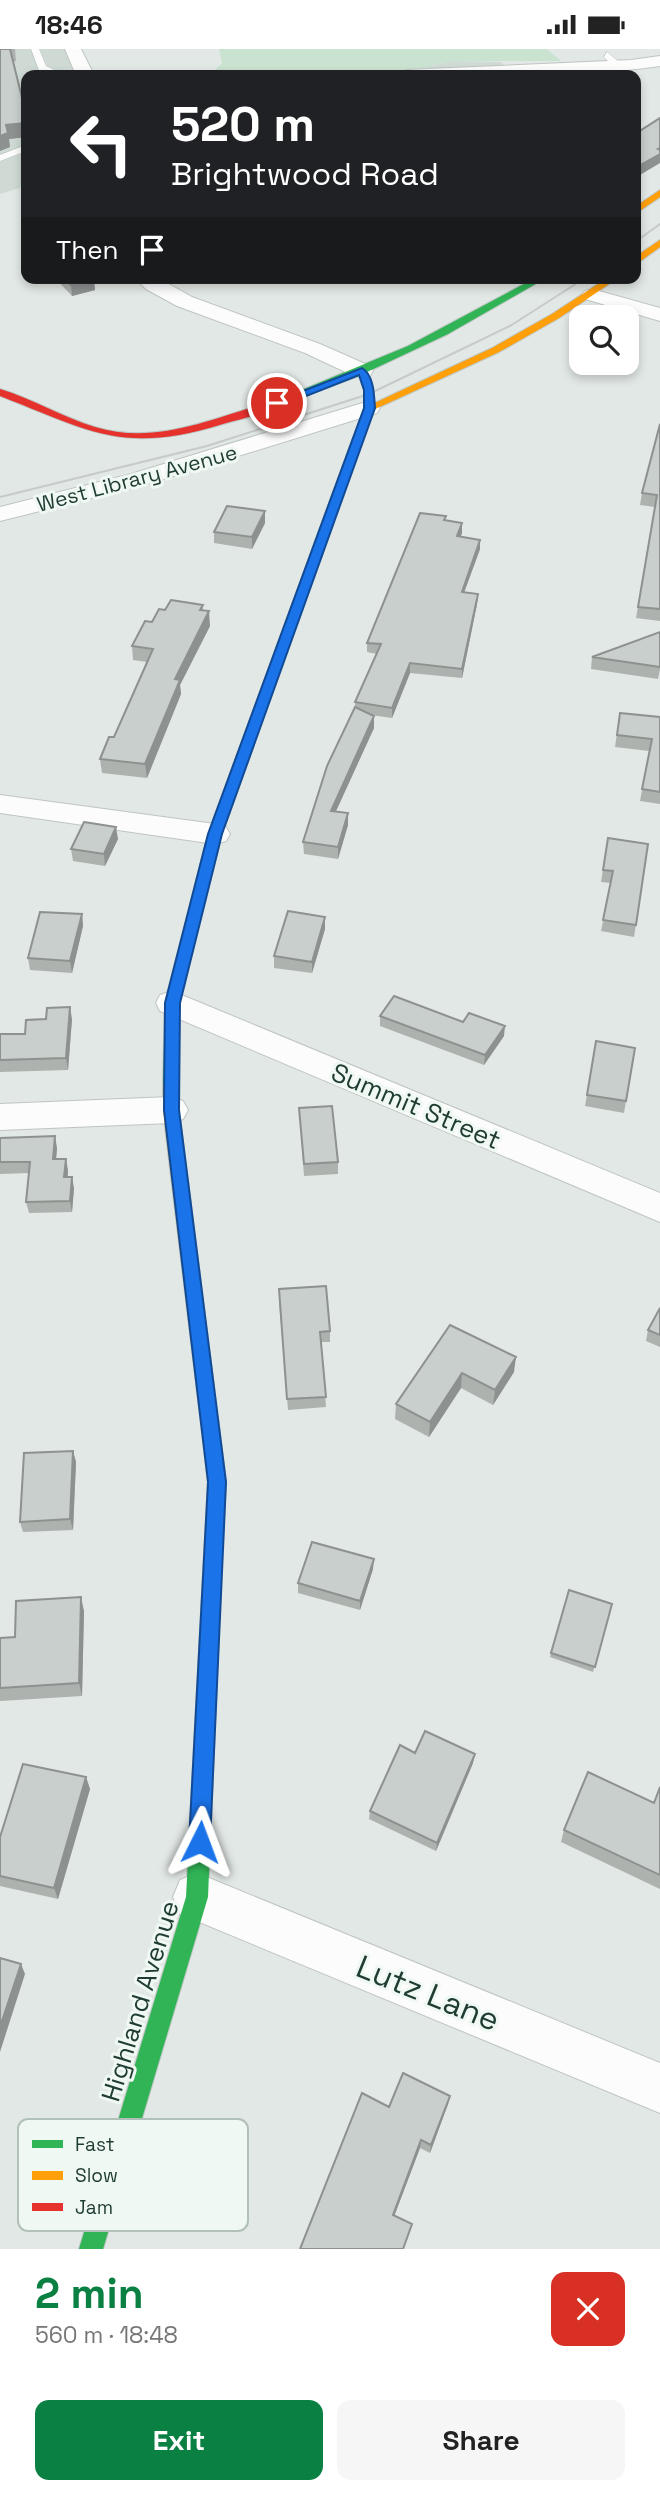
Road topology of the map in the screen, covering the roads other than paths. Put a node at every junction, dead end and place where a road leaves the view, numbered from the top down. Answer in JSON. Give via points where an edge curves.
{"nodes":[{"id":1,"x":35,"y":49,"type":"edge"},
{"id":2,"x":73,"y":49,"type":"edge"},
{"id":3,"x":660,"y":61,"type":"edge"},
{"id":4,"x":47,"y":70,"type":"edge"},
{"id":5,"x":83,"y":70,"type":"edge"},
{"id":6,"x":475,"y":70,"type":"edge"},
{"id":7,"x":21,"y":150,"type":"edge"},
{"id":8,"x":0,"y":158,"type":"edge"},
{"id":9,"x":660,"y":193,"type":"edge"},
{"id":10,"x":641,"y":207,"type":"edge"},
{"id":11,"x":151,"y":284,"type":"edge"},
{"id":12,"x":531,"y":284,"type":"edge"},
{"id":13,"x":606,"y":284,"type":"edge"},
{"id":14,"x":592,"y":295,"type":"junction"},
{"id":15,"x":660,"y":315,"type":"edge"},
{"id":16,"x":362,"y":371,"type":"junction"},
{"id":17,"x":0,"y":392,"type":"edge"},
{"id":18,"x":369,"y":408,"type":"junction"},
{"id":19,"x":0,"y":514,"type":"edge"},
{"id":20,"x":0,"y":804,"type":"edge"},
{"id":21,"x":215,"y":834,"type":"junction"},
{"id":22,"x":172,"y":1003,"type":"junction"},
{"id":23,"x":171,"y":1110,"type":"junction"},
{"id":24,"x":0,"y":1117,"type":"edge"},
{"id":25,"x":660,"y":1208,"type":"edge"},
{"id":26,"x":197,"y":1897,"type":"junction"},
{"id":27,"x":660,"y":2088,"type":"edge"},
{"id":28,"x":130,"y":2119,"type":"edge"},
{"id":29,"x":96,"y":2231,"type":"edge"},
{"id":30,"x":91,"y":2249,"type":"edge"}],
"edges":[{"from":1,"to":4,"type":"lane","via":[[42,68]]},
{"from":2,"to":5,"type":"street"},
{"from":3,"to":6,"type":"street"},
{"from":7,"to":8,"type":"lane"},
{"from":9,"to":10,"type":"street"},
{"from":11,"to":16,"type":"street"},
{"from":12,"to":16,"type":"street","via":[[443,335]]},
{"from":13,"to":14,"type":"street","name":"West Library Avenue"},
{"from":14,"to":15,"type":"street"},
{"from":14,"to":18,"type":"street","name":"West Library Avenue","via":[[485,356]]},
{"from":16,"to":17,"type":"street","via":[[207,425],[146,436],[85,426]]},
{"from":16,"to":18,"type":"street","name":"Highland Avenue"},
{"from":18,"to":19,"type":"street","name":"West Library Avenue","via":[[77,498]]},
{"from":18,"to":21,"type":"street","name":"Highland Avenue"},
{"from":20,"to":21,"type":"street"},
{"from":21,"to":22,"type":"street","name":"Highland Avenue"},
{"from":22,"to":23,"type":"street","name":"Highland Avenue"},
{"from":22,"to":25,"type":"street","name":"Summit Street"},
{"from":23,"to":24,"type":"street"},
{"from":23,"to":26,"type":"street","name":"Highland Avenue","via":[[217,1482]]},
{"from":26,"to":27,"type":"street","name":"Lutz Lane"},
{"from":26,"to":28,"type":"street","name":"Highland Avenue"},
{"from":29,"to":30,"type":"street","name":"Highland Avenue"}]}
